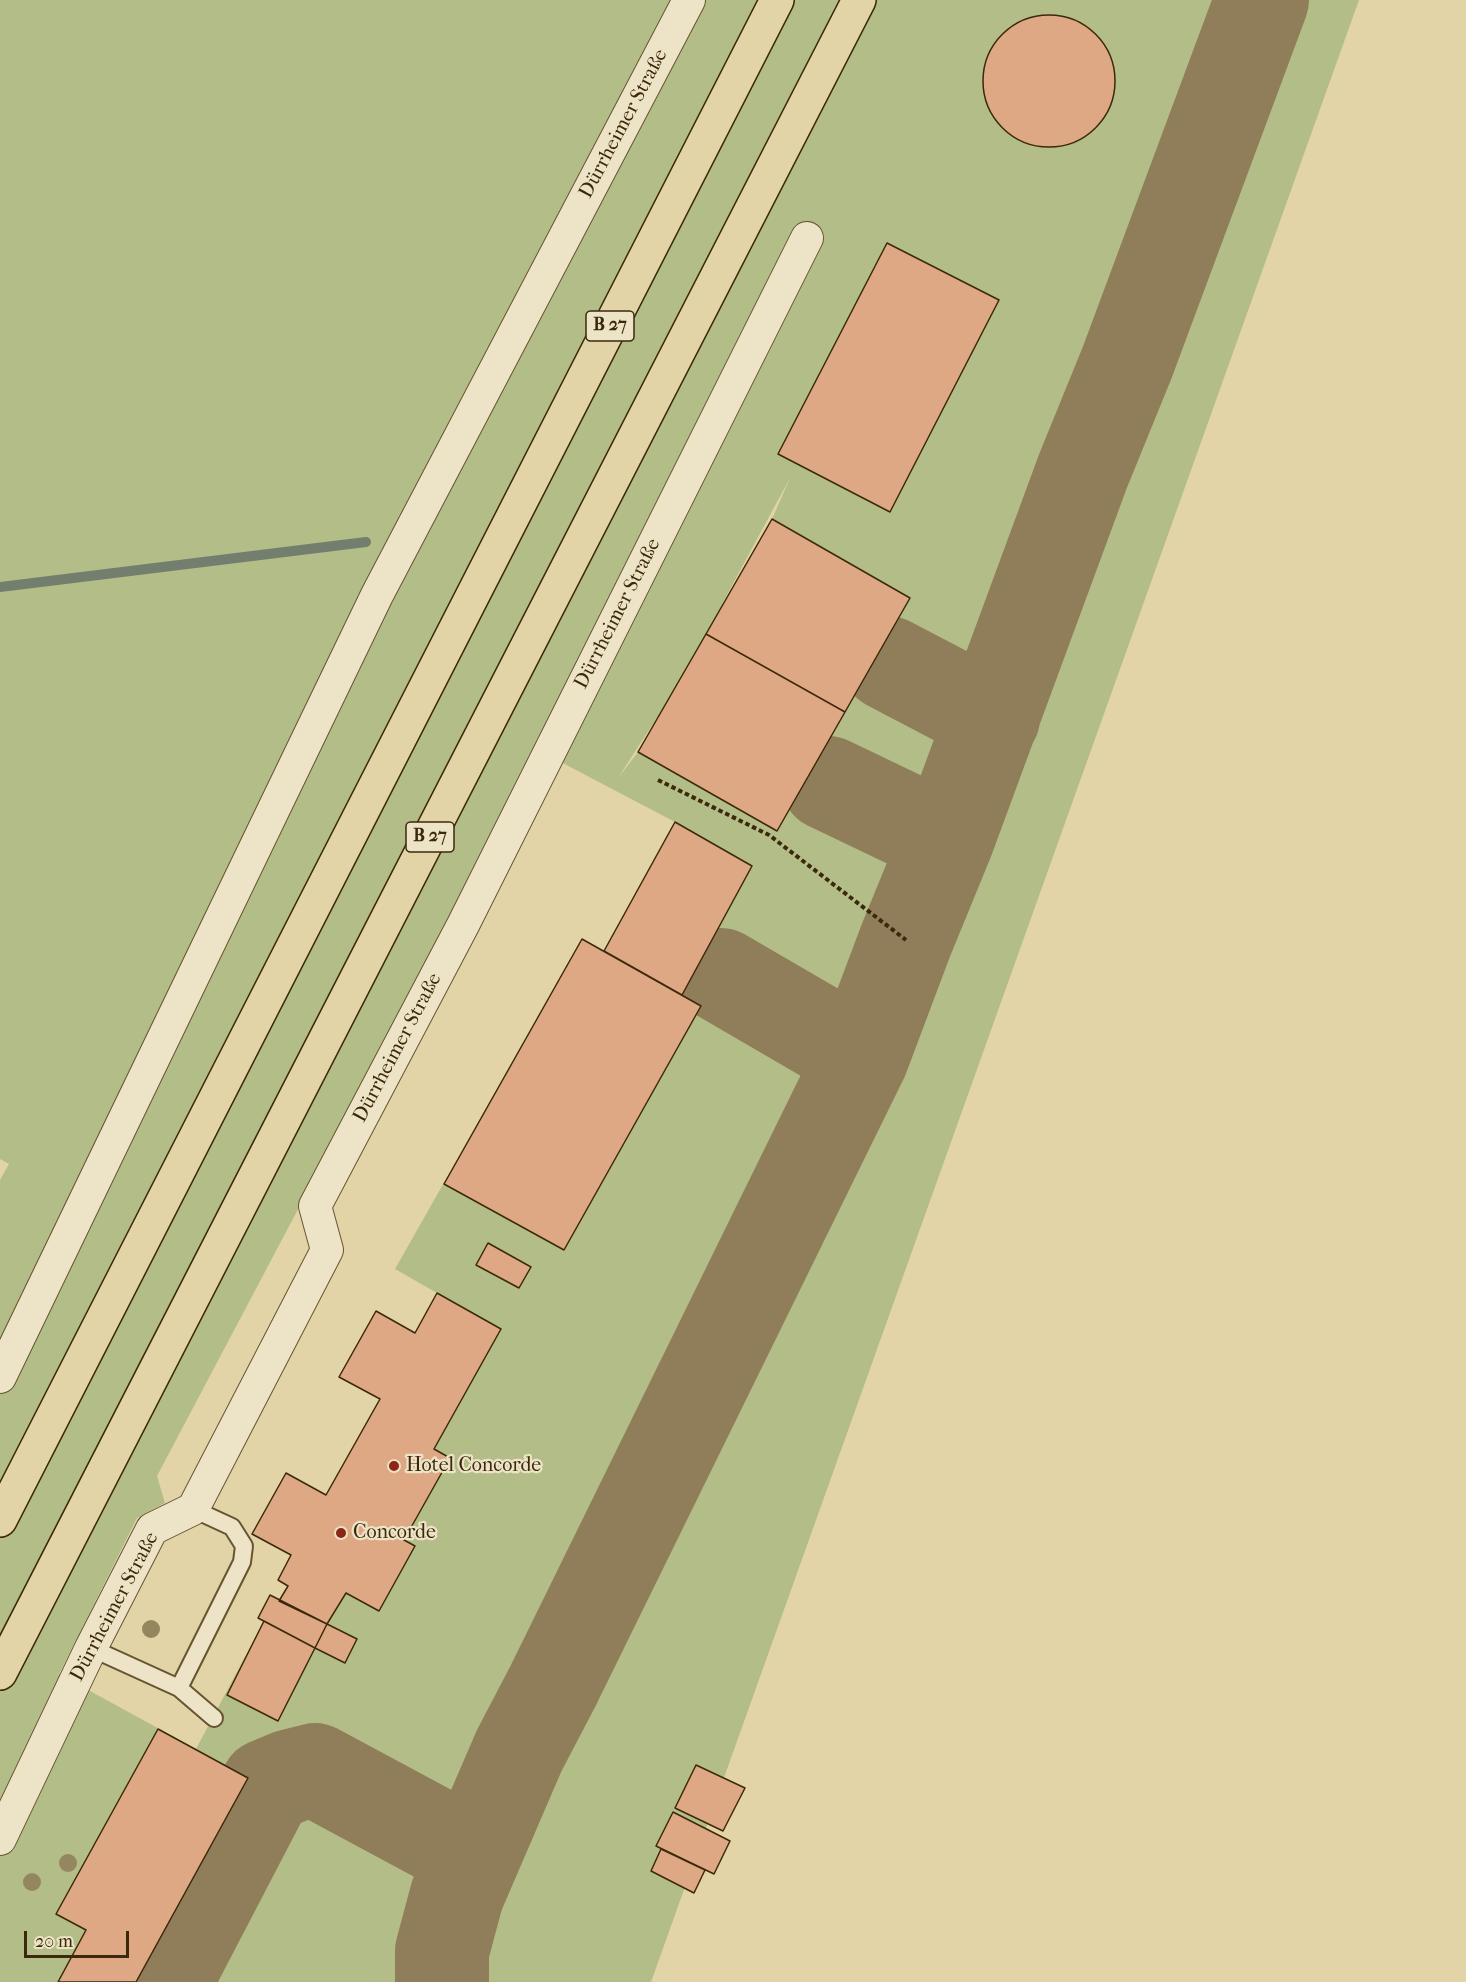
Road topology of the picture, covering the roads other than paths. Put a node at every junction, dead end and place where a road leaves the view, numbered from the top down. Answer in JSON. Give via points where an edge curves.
{"nodes":[{"id":1,"x":689,"y":0,"type":"edge"},
{"id":2,"x":777,"y":0,"type":"edge"},
{"id":3,"x":859,"y":0,"type":"edge"},
{"id":4,"x":807,"y":237,"type":"dead end"},
{"id":5,"x":0,"y":1377,"type":"edge"},
{"id":6,"x":193,"y":1509,"type":"junction"},
{"id":7,"x":0,"y":1520,"type":"edge"},
{"id":8,"x":92,"y":1648,"type":"junction"},
{"id":9,"x":0,"y":1673,"type":"edge"},
{"id":10,"x":179,"y":1688,"type":"junction"},
{"id":11,"x":214,"y":1718,"type":"dead end"},
{"id":12,"x":0,"y":1839,"type":"edge"}],
"edges":[{"from":1,"to":5,"type":"street","name":"Dürrheimer Straße","via":[[377,595]]},
{"from":2,"to":7,"type":"highway","number":"B 27"},
{"from":3,"to":9,"type":"highway","number":"B 27"},
{"from":4,"to":6,"type":"street","name":"Dürrheimer Straße","via":[[463,925],[315,1206],[327,1250]]},
{"from":6,"to":8,"type":"street","name":"Dürrheimer Straße","via":[[152,1529]]},
{"from":6,"to":10,"type":"lane","via":[[232,1527],[244,1546],[243,1562]]},
{"from":8,"to":10,"type":"lane"},
{"from":8,"to":12,"type":"street","name":"Dürrheimer Straße"},
{"from":10,"to":11,"type":"lane"}]}
